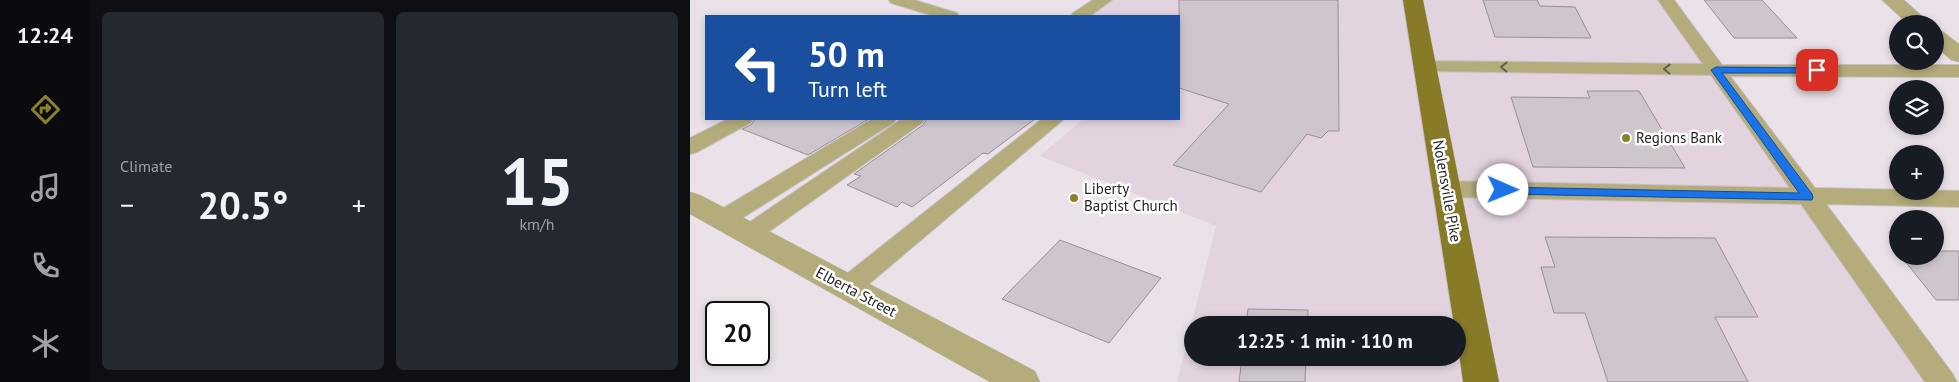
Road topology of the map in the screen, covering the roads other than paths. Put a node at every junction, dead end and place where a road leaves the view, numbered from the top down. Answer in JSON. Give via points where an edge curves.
{"nodes":[{"id":1,"x":897,"y":0,"type":"edge"},
{"id":2,"x":1104,"y":0,"type":"edge"},
{"id":3,"x":1413,"y":0,"type":"edge"},
{"id":4,"x":1666,"y":0,"type":"edge"},
{"id":5,"x":1892,"y":0,"type":"edge"},
{"id":6,"x":948,"y":15,"type":"edge"},
{"id":7,"x":1081,"y":15,"type":"edge"},
{"id":8,"x":1910,"y":15,"type":"edge"},
{"id":9,"x":1944,"y":42,"type":"edge"},
{"id":10,"x":1959,"y":54,"type":"edge"},
{"id":11,"x":1424,"y":66,"type":"junction"},
{"id":12,"x":1716,"y":70,"type":"junction"},
{"id":13,"x":1959,"y":71,"type":"edge"},
{"id":14,"x":741,"y":120,"type":"edge"},
{"id":15,"x":885,"y":120,"type":"edge"},
{"id":16,"x":913,"y":120,"type":"edge"},
{"id":17,"x":1053,"y":120,"type":"edge"},
{"id":18,"x":690,"y":147,"type":"edge"},
{"id":19,"x":1446,"y":189,"type":"junction"},
{"id":20,"x":1808,"y":197,"type":"junction"},
{"id":21,"x":1959,"y":199,"type":"edge"},
{"id":22,"x":690,"y":202,"type":"edge"},
{"id":23,"x":736,"y":227,"type":"junction"},
{"id":24,"x":848,"y":287,"type":"junction"},
{"id":25,"x":1022,"y":382,"type":"edge"},
{"id":26,"x":1481,"y":382,"type":"edge"},
{"id":27,"x":1942,"y":382,"type":"edge"}],
"edges":[{"from":1,"to":6,"type":"lane"},
{"from":2,"to":7,"type":"lane"},
{"from":3,"to":11,"type":"main road","name":"Nolensville Pike"},
{"from":4,"to":12,"type":"lane"},
{"from":5,"to":8,"type":"street"},
{"from":9,"to":10,"type":"street"},
{"from":12,"to":11,"type":"lane","one_way":true},
{"from":11,"to":19,"type":"main road","name":"Nolensville Pike"},
{"from":12,"to":13,"type":"lane"},
{"from":12,"to":20,"type":"lane"},
{"from":14,"to":18,"type":"lane"},
{"from":15,"to":23,"type":"lane"},
{"from":16,"to":23,"type":"lane"},
{"from":17,"to":24,"type":"lane"},
{"from":19,"to":20,"type":"lane"},
{"from":19,"to":26,"type":"main road","name":"Nolensville Pike"},
{"from":20,"to":21,"type":"lane"},
{"from":20,"to":27,"type":"lane"},
{"from":22,"to":23,"type":"street","name":"Elberta Street"},
{"from":23,"to":24,"type":"street","name":"Elberta Street"},
{"from":24,"to":25,"type":"street","name":"Elberta Street"}]}
